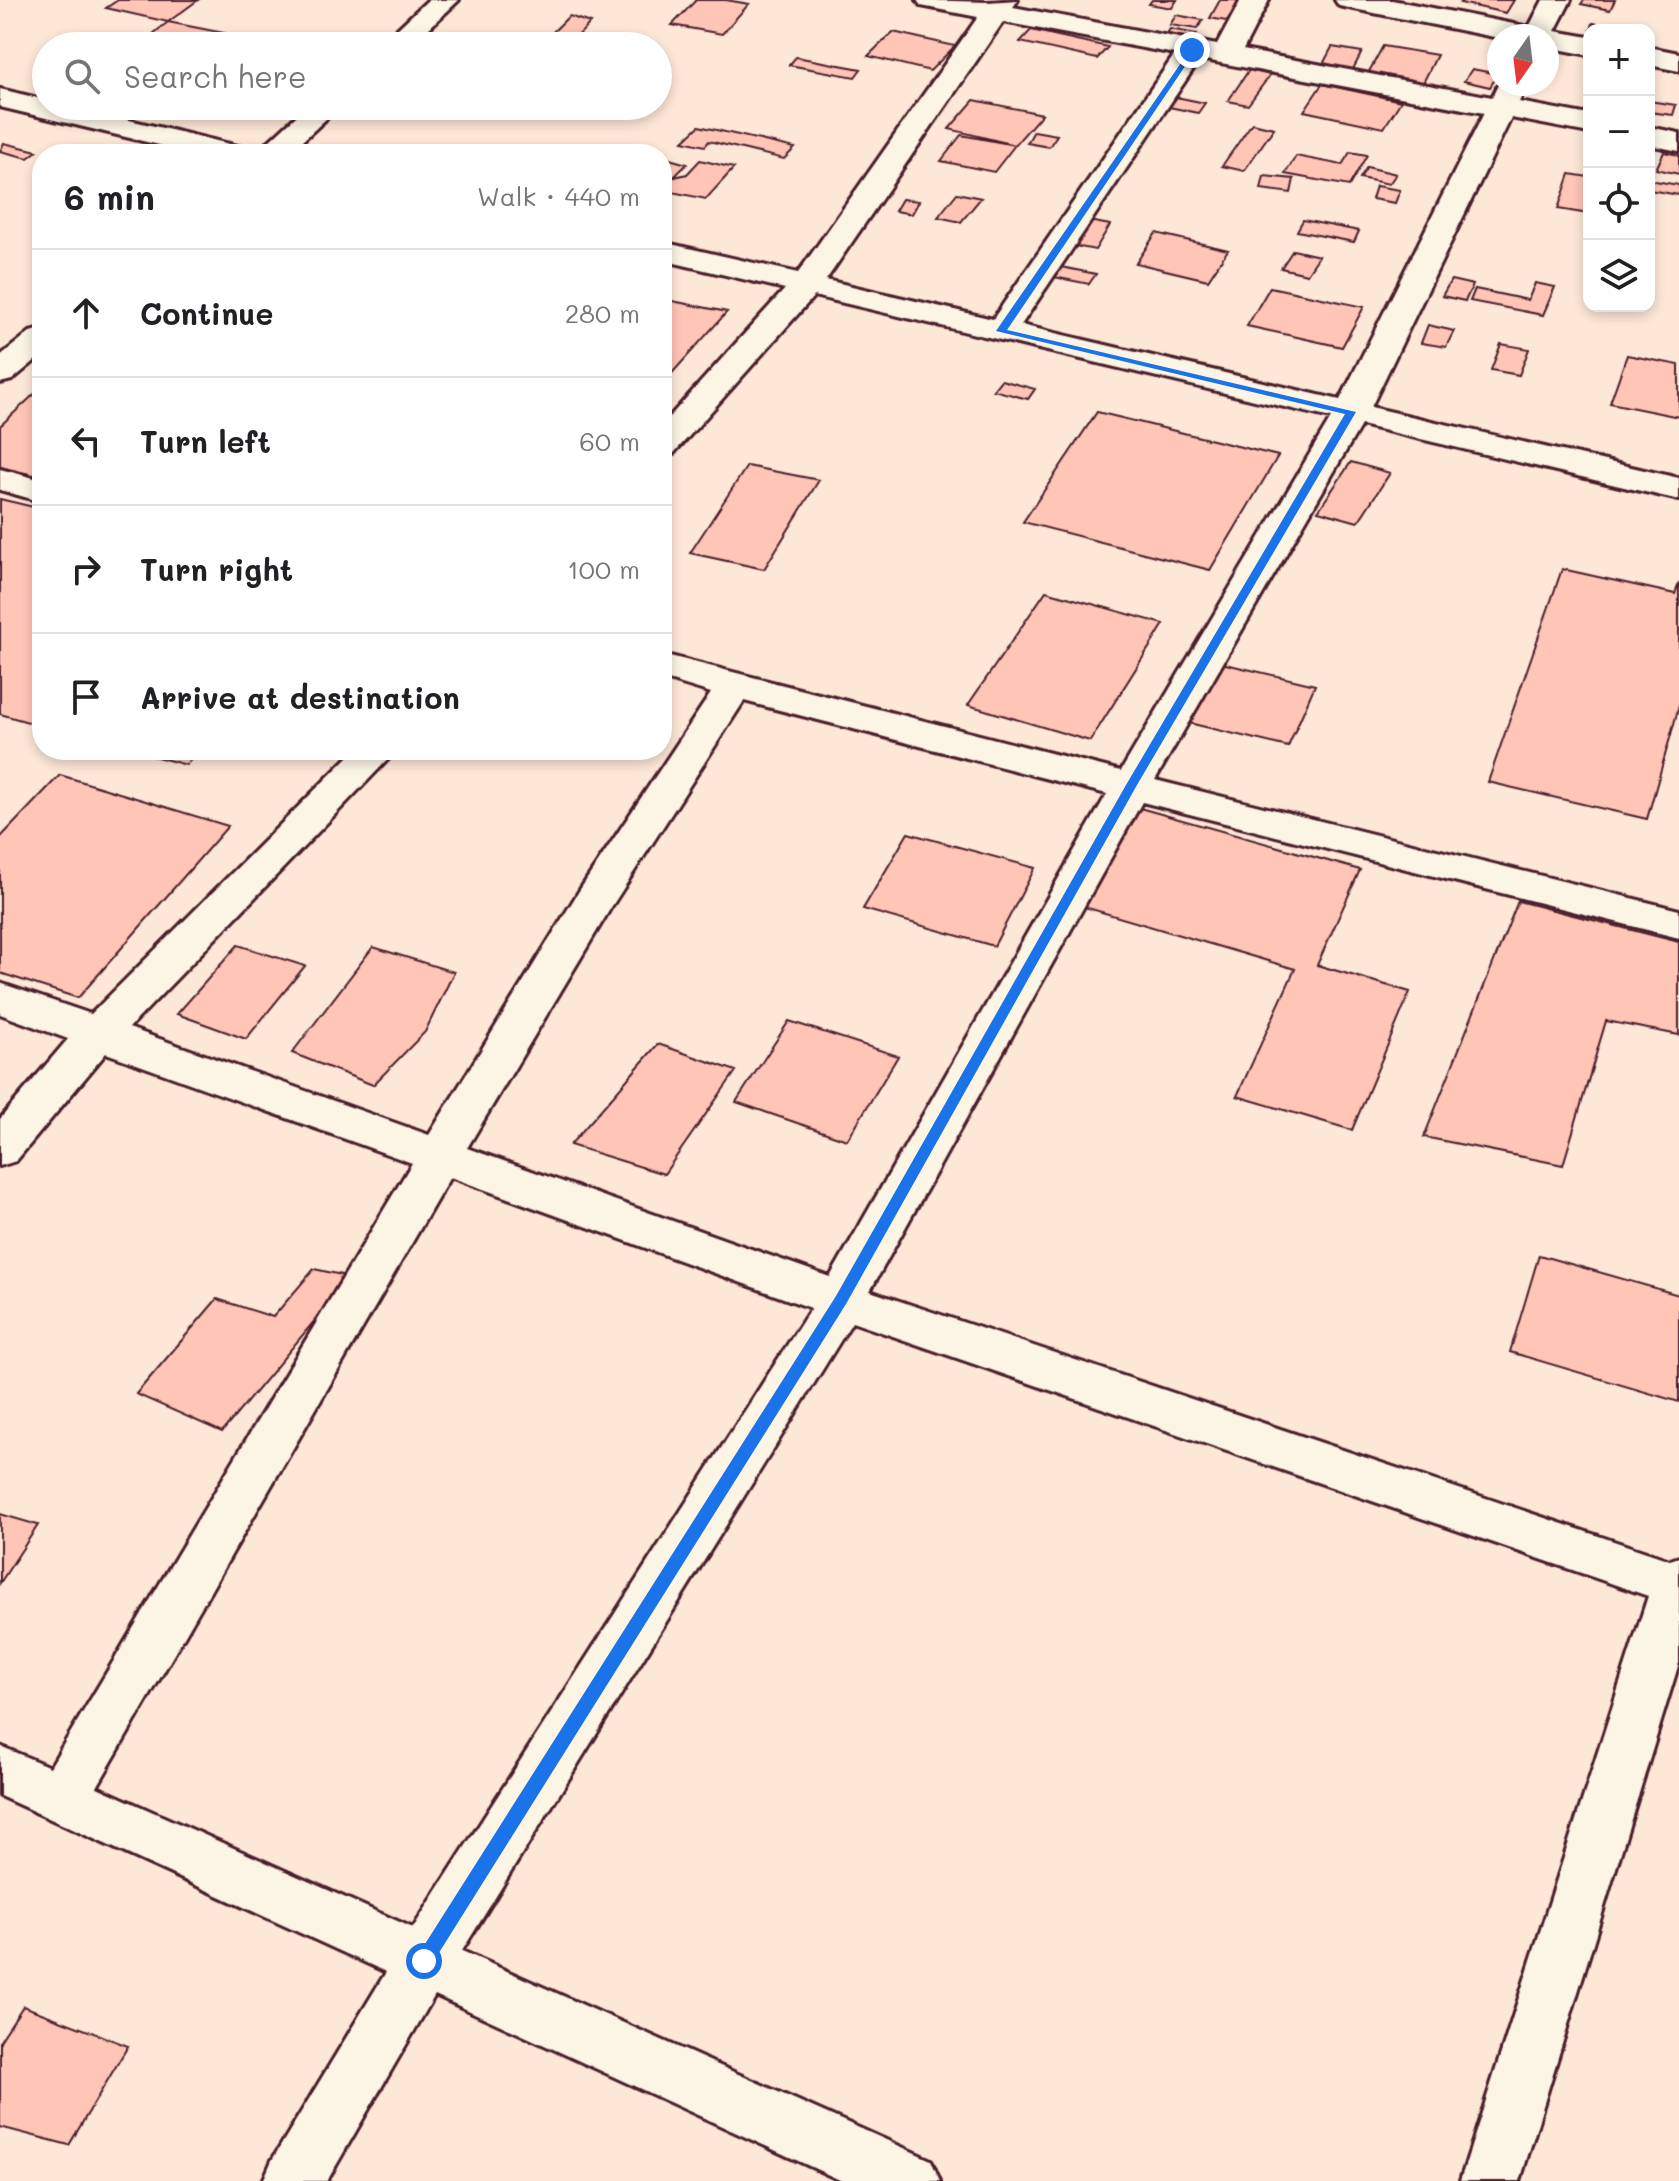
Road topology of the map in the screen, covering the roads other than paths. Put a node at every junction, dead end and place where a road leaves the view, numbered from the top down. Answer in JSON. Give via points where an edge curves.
{"nodes":[{"id":1,"x":445,"y":0,"type":"edge"},
{"id":2,"x":931,"y":0,"type":"edge"},
{"id":3,"x":1255,"y":0,"type":"edge"},
{"id":4,"x":1349,"y":0,"type":"edge"},
{"id":5,"x":1557,"y":0,"type":"edge"},
{"id":6,"x":999,"y":6,"type":"edge"},
{"id":7,"x":1543,"y":24,"type":"edge"},
{"id":8,"x":1487,"y":27,"type":"edge"},
{"id":9,"x":409,"y":32,"type":"edge"},
{"id":10,"x":1559,"y":40,"type":"edge"},
{"id":11,"x":1583,"y":45,"type":"edge"},
{"id":12,"x":1192,"y":50,"type":"junction"},
{"id":13,"x":1226,"y":56,"type":"junction"},
{"id":14,"x":1655,"y":57,"type":"edge"},
{"id":15,"x":1679,"y":62,"type":"edge"},
{"id":16,"x":1487,"y":92,"type":"edge"},
{"id":17,"x":1507,"y":96,"type":"edge"},
{"id":18,"x":1510,"y":96,"type":"edge"},
{"id":19,"x":0,"y":98,"type":"edge"},
{"id":20,"x":32,"y":106,"type":"edge"},
{"id":21,"x":92,"y":120,"type":"edge"},
{"id":22,"x":309,"y":120,"type":"edge"},
{"id":23,"x":1583,"y":122,"type":"edge"},
{"id":24,"x":1655,"y":137,"type":"edge"},
{"id":25,"x":1679,"y":142,"type":"edge"},
{"id":26,"x":193,"y":144,"type":"edge"},
{"id":27,"x":281,"y":144,"type":"edge"},
{"id":28,"x":672,"y":253,"type":"edge"},
{"id":29,"x":807,"y":284,"type":"junction"},
{"id":30,"x":1001,"y":331,"type":"junction"},
{"id":31,"x":32,"y":347,"type":"edge"},
{"id":32,"x":0,"y":373,"type":"edge"},
{"id":33,"x":1351,"y":412,"type":"junction"},
{"id":34,"x":672,"y":435,"type":"edge"},
{"id":35,"x":0,"y":479,"type":"edge"},
{"id":36,"x":32,"y":488,"type":"edge"},
{"id":37,"x":1679,"y":489,"type":"edge"},
{"id":38,"x":672,"y":669,"type":"edge"},
{"id":39,"x":734,"y":687,"type":"junction"},
{"id":40,"x":368,"y":760,"type":"edge"},
{"id":41,"x":1132,"y":785,"type":"junction"},
{"id":42,"x":1679,"y":924,"type":"edge"},
{"id":43,"x":0,"y":998,"type":"edge"},
{"id":44,"x":98,"y":1033,"type":"junction"},
{"id":45,"x":0,"y":1149,"type":"edge"},
{"id":46,"x":440,"y":1155,"type":"junction"},
{"id":47,"x":841,"y":1300,"type":"junction"},
{"id":48,"x":1678,"y":1583,"type":"edge"},
{"id":49,"x":0,"y":1770,"type":"edge"},
{"id":50,"x":62,"y":1797,"type":"junction"},
{"id":51,"x":424,"y":1961,"type":"junction"},
{"id":52,"x":293,"y":2181,"type":"edge"},
{"id":53,"x":910,"y":2181,"type":"edge"},
{"id":54,"x":1490,"y":2181,"type":"edge"}],
"edges":[{"from":1,"to":9,"type":"street"},
{"from":2,"to":6,"type":"street"},
{"from":3,"to":13,"type":"street"},
{"from":4,"to":8,"type":"street"},
{"from":5,"to":7,"type":"street"},
{"from":6,"to":12,"type":"street"},
{"from":6,"to":29,"type":"street"},
{"from":10,"to":11,"type":"street"},
{"from":12,"to":13,"type":"street"},
{"from":12,"to":30,"type":"street"},
{"from":13,"to":16,"type":"street"},
{"from":14,"to":15,"type":"street"},
{"from":17,"to":33,"type":"street"},
{"from":18,"to":23,"type":"street"},
{"from":19,"to":20,"type":"street"},
{"from":21,"to":26,"type":"street"},
{"from":22,"to":27,"type":"street"},
{"from":24,"to":25,"type":"street"},
{"from":28,"to":29,"type":"street"},
{"from":29,"to":30,"type":"street"},
{"from":29,"to":34,"type":"street"},
{"from":30,"to":33,"type":"street"},
{"from":31,"to":32,"type":"street"},
{"from":33,"to":37,"type":"street"},
{"from":33,"to":41,"type":"street"},
{"from":35,"to":36,"type":"street"},
{"from":38,"to":39,"type":"street"},
{"from":39,"to":41,"type":"street"},
{"from":39,"to":46,"type":"street","via":[[594,901]]},
{"from":40,"to":44,"type":"street"},
{"from":41,"to":42,"type":"street"},
{"from":41,"to":47,"type":"street"},
{"from":43,"to":44,"type":"street"},
{"from":44,"to":45,"type":"street"},
{"from":44,"to":46,"type":"street"},
{"from":46,"to":47,"type":"street"},
{"from":46,"to":50,"type":"street"},
{"from":47,"to":48,"type":"street"},
{"from":47,"to":51,"type":"street"},
{"from":48,"to":54,"type":"street"},
{"from":49,"to":50,"type":"street"},
{"from":50,"to":51,"type":"street"},
{"from":51,"to":52,"type":"street"},
{"from":51,"to":53,"type":"street"}]}
